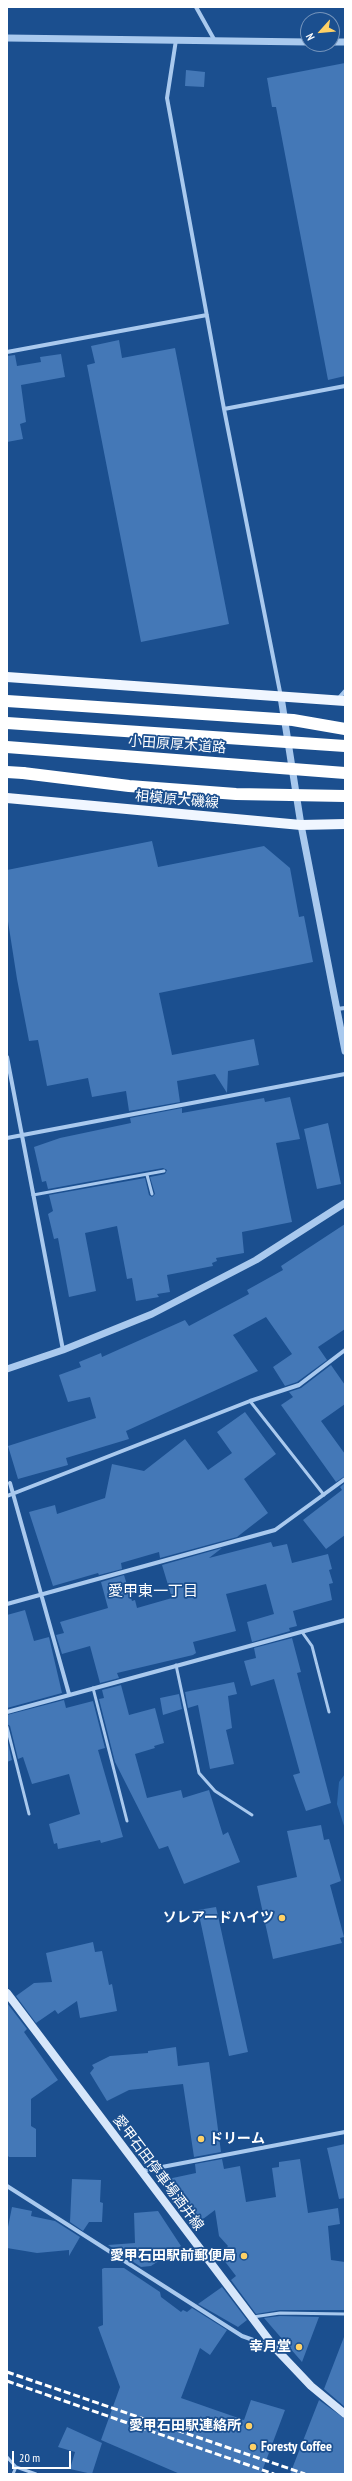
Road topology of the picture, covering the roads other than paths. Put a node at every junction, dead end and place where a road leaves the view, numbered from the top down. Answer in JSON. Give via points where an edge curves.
{"nodes":[{"id":1,"x":196,"y":7,"type":"edge"},
{"id":2,"x":7,"y":38,"type":"edge"},
{"id":3,"x":176,"y":40,"type":"junction"},
{"id":4,"x":215,"y":40,"type":"junction"},
{"id":5,"x":300,"y":42,"type":"edge"},
{"id":6,"x":206,"y":315,"type":"junction"},
{"id":7,"x":7,"y":352,"type":"edge"},
{"id":8,"x":345,"y":386,"type":"edge"},
{"id":9,"x":224,"y":409,"type":"junction"},
{"id":10,"x":7,"y":677,"type":"edge"},
{"id":11,"x":345,"y":691,"type":"edge"},
{"id":12,"x":281,"y":697,"type":"junction"},
{"id":13,"x":7,"y":701,"type":"edge"},
{"id":14,"x":341,"y":701,"type":"edge"},
{"id":15,"x":7,"y":723,"type":"edge"},
{"id":16,"x":345,"y":729,"type":"edge"},
{"id":17,"x":345,"y":746,"type":"edge"},
{"id":18,"x":7,"y":747,"type":"edge"},
{"id":19,"x":7,"y":772,"type":"edge"},
{"id":20,"x":345,"y":773,"type":"edge"},
{"id":21,"x":345,"y":796,"type":"edge"},
{"id":22,"x":7,"y":798,"type":"edge"},
{"id":23,"x":345,"y":824,"type":"edge"},
{"id":24,"x":300,"y":825,"type":"junction"},
{"id":25,"x":345,"y":1008,"type":"edge"},
{"id":26,"x":337,"y":1010,"type":"junction"},
{"id":27,"x":345,"y":1051,"type":"edge"},
{"id":28,"x":7,"y":1057,"type":"edge"},
{"id":29,"x":345,"y":1074,"type":"edge"},
{"id":30,"x":22,"y":1135,"type":"junction"},
{"id":31,"x":7,"y":1138,"type":"edge"},
{"id":32,"x":164,"y":1172,"type":"dead end"},
{"id":33,"x":147,"y":1175,"type":"junction"},
{"id":34,"x":152,"y":1194,"type":"dead end"},
{"id":35,"x":33,"y":1195,"type":"junction"},
{"id":36,"x":345,"y":1203,"type":"edge"},
{"id":37,"x":63,"y":1350,"type":"junction"},
{"id":38,"x":345,"y":1350,"type":"edge"},
{"id":39,"x":7,"y":1369,"type":"edge"},
{"id":40,"x":250,"y":1401,"type":"junction"},
{"id":41,"x":345,"y":1479,"type":"edge"},
{"id":42,"x":10,"y":1483,"type":"dead end"},
{"id":43,"x":13,"y":1495,"type":"junction"},
{"id":44,"x":324,"y":1495,"type":"junction"},
{"id":45,"x":7,"y":1496,"type":"edge"},
{"id":46,"x":43,"y":1595,"type":"junction"},
{"id":47,"x":7,"y":1604,"type":"edge"},
{"id":48,"x":345,"y":1620,"type":"edge"},
{"id":49,"x":302,"y":1632,"type":"junction"},
{"id":50,"x":176,"y":1665,"type":"junction"},
{"id":51,"x":93,"y":1688,"type":"junction"},
{"id":52,"x":69,"y":1694,"type":"junction"},
{"id":53,"x":7,"y":1712,"type":"edge"},
{"id":54,"x":329,"y":1712,"type":"dead end"},
{"id":55,"x":7,"y":1727,"type":"edge"},
{"id":56,"x":30,"y":1814,"type":"dead end"},
{"id":57,"x":252,"y":1815,"type":"dead end"},
{"id":58,"x":127,"y":1821,"type":"dead end"},
{"id":59,"x":7,"y":1992,"type":"edge"},
{"id":60,"x":345,"y":2132,"type":"edge"},
{"id":61,"x":140,"y":2171,"type":"junction"},
{"id":62,"x":7,"y":2186,"type":"edge"},
{"id":63,"x":345,"y":2314,"type":"edge"},
{"id":64,"x":252,"y":2318,"type":"junction"},
{"id":65,"x":275,"y":2348,"type":"junction"},
{"id":66,"x":345,"y":2414,"type":"edge"},
{"id":67,"x":7,"y":2457,"type":"edge"},
{"id":68,"x":16,"y":2467,"type":"junction"},
{"id":69,"x":13,"y":2474,"type":"edge"},
{"id":70,"x":36,"y":2474,"type":"edge"}],
"edges":[{"from":1,"to":4,"type":"street"},
{"from":2,"to":3,"type":"street"},
{"from":3,"to":4,"type":"street"},
{"from":3,"to":6,"type":"street","via":[[167,98]]},
{"from":4,"to":5,"type":"street"},
{"from":6,"to":7,"type":"street"},
{"from":6,"to":9,"type":"street"},
{"from":8,"to":9,"type":"street"},
{"from":9,"to":12,"type":"street"},
{"from":10,"to":12,"type":"main road"},
{"from":11,"to":14,"type":"street"},
{"from":12,"to":14,"type":"main road"},
{"from":12,"to":24,"type":"street"},
{"from":13,"to":16,"type":"highway","bridge":true,"via":[[293,720]]},
{"from":15,"to":17,"type":"highway","name":"小田原厚木道路","bridge":true},
{"from":18,"to":20,"type":"highway","name":"小田原厚木道路","bridge":true},
{"from":19,"to":21,"type":"highway","bridge":true,"via":[[152,788],[236,794]]},
{"from":22,"to":24,"type":"main road","name":"相模原大磯線"},
{"from":23,"to":24,"type":"main road","name":"相模原大磯線"},
{"from":24,"to":26,"type":"street"},
{"from":25,"to":26,"type":"street"},
{"from":26,"to":27,"type":"street"},
{"from":28,"to":30,"type":"street"},
{"from":29,"to":30,"type":"street"},
{"from":30,"to":31,"type":"street"},
{"from":30,"to":35,"type":"street"},
{"from":32,"to":33,"type":"lane"},
{"from":33,"to":34,"type":"lane"},
{"from":33,"to":35,"type":"lane"},
{"from":35,"to":37,"type":"street"},
{"from":36,"to":37,"type":"street","via":[[256,1260],[199,1291],[152,1314]]},
{"from":37,"to":39,"type":"street"},
{"from":38,"to":40,"type":"street","via":[[298,1385]]},
{"from":40,"to":43,"type":"street"},
{"from":40,"to":44,"type":"lane"},
{"from":41,"to":44,"type":"street"},
{"from":42,"to":43,"type":"street"},
{"from":43,"to":45,"type":"street"},
{"from":43,"to":46,"type":"street"},
{"from":44,"to":46,"type":"street","via":[[276,1530]]},
{"from":46,"to":47,"type":"street"},
{"from":46,"to":52,"type":"street"},
{"from":48,"to":49,"type":"street"},
{"from":49,"to":50,"type":"street"},
{"from":49,"to":54,"type":"lane","via":[[312,1646]]},
{"from":50,"to":51,"type":"street"},
{"from":50,"to":57,"type":"lane","via":[[199,1773],[215,1791]]},
{"from":51,"to":52,"type":"street"},
{"from":51,"to":58,"type":"lane"},
{"from":52,"to":53,"type":"street"},
{"from":55,"to":56,"type":"lane"},
{"from":59,"to":61,"type":"main road","name":"愛甲石田停車場酒井線"},
{"from":60,"to":61,"type":"street"},
{"from":61,"to":64,"type":"main road","name":"愛甲石田停車場酒井線"},
{"from":62,"to":65,"type":"street","via":[[242,2336]]},
{"from":63,"to":64,"type":"lane","via":[[280,2313]]},
{"from":64,"to":65,"type":"main road","name":"愛甲石田停車場酒井線"},
{"from":65,"to":66,"type":"main road","name":"愛甲石田停車場酒井線","via":[[311,2386]]},
{"from":67,"to":68,"type":"lane"},
{"from":68,"to":69,"type":"lane"},
{"from":68,"to":70,"type":"lane"}]}
